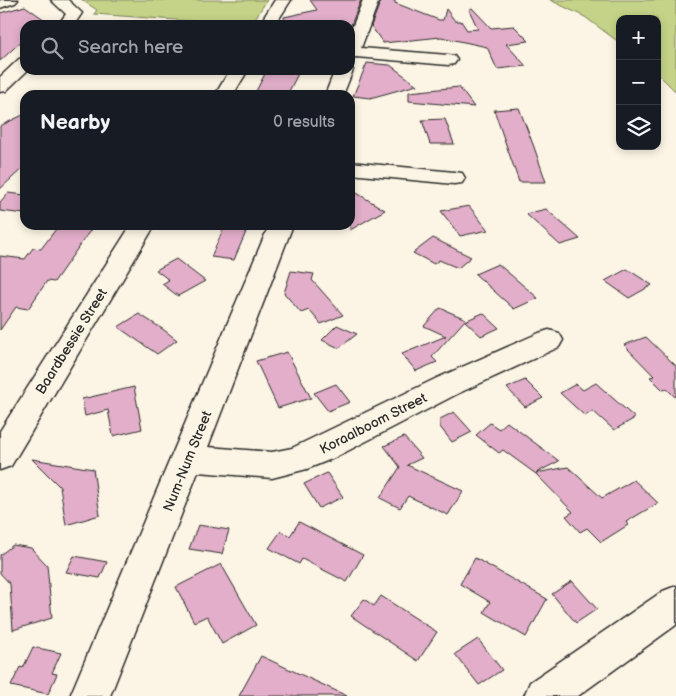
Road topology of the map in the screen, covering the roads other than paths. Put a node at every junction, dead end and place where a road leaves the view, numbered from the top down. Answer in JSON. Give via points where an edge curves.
{"nodes":[{"id":1,"x":10,"y":0,"type":"edge"},
{"id":2,"x":60,"y":0,"type":"edge"},
{"id":3,"x":283,"y":0,"type":"edge"},
{"id":4,"x":371,"y":0,"type":"edge"},
{"id":5,"x":0,"y":3,"type":"edge"},
{"id":6,"x":69,"y":20,"type":"edge"},
{"id":7,"x":270,"y":20,"type":"edge"},
{"id":8,"x":355,"y":40,"type":"edge"},
{"id":9,"x":355,"y":53,"type":"edge"},
{"id":10,"x":448,"y":60,"type":"dead end"},
{"id":11,"x":20,"y":68,"type":"edge"},
{"id":12,"x":236,"y":75,"type":"edge"},
{"id":13,"x":342,"y":75,"type":"edge"},
{"id":14,"x":0,"y":87,"type":"edge"},
{"id":15,"x":227,"y":90,"type":"edge"},
{"id":16,"x":336,"y":90,"type":"edge"},
{"id":17,"x":355,"y":168,"type":"edge"},
{"id":18,"x":454,"y":178,"type":"dead end"},
{"id":19,"x":140,"y":230,"type":"edge"},
{"id":20,"x":279,"y":230,"type":"edge"},
{"id":21,"x":548,"y":340,"type":"dead end"},
{"id":22,"x":0,"y":457,"type":"edge"},
{"id":23,"x":188,"y":458,"type":"junction"},
{"id":24,"x":676,"y":603,"type":"edge"},
{"id":25,"x":90,"y":696,"type":"edge"},
{"id":26,"x":544,"y":696,"type":"edge"}],
"edges":[{"from":1,"to":5,"type":"street"},
{"from":2,"to":6,"type":"street","via":[[74,13]]},
{"from":3,"to":7,"type":"street"},
{"from":4,"to":8,"type":"street"},
{"from":9,"to":10,"type":"street"},
{"from":11,"to":14,"type":"street"},
{"from":12,"to":15,"type":"street"},
{"from":13,"to":16,"type":"street"},
{"from":17,"to":18,"type":"street"},
{"from":19,"to":22,"type":"street","name":"Baardbessie Street"},
{"from":20,"to":23,"type":"street","name":"Num-Num Street"},
{"from":21,"to":23,"type":"street","name":"Koraalboom Street","via":[[296,460],[272,465]]},
{"from":23,"to":25,"type":"street","name":"Num-Num Street"},
{"from":24,"to":26,"type":"street"}]}
